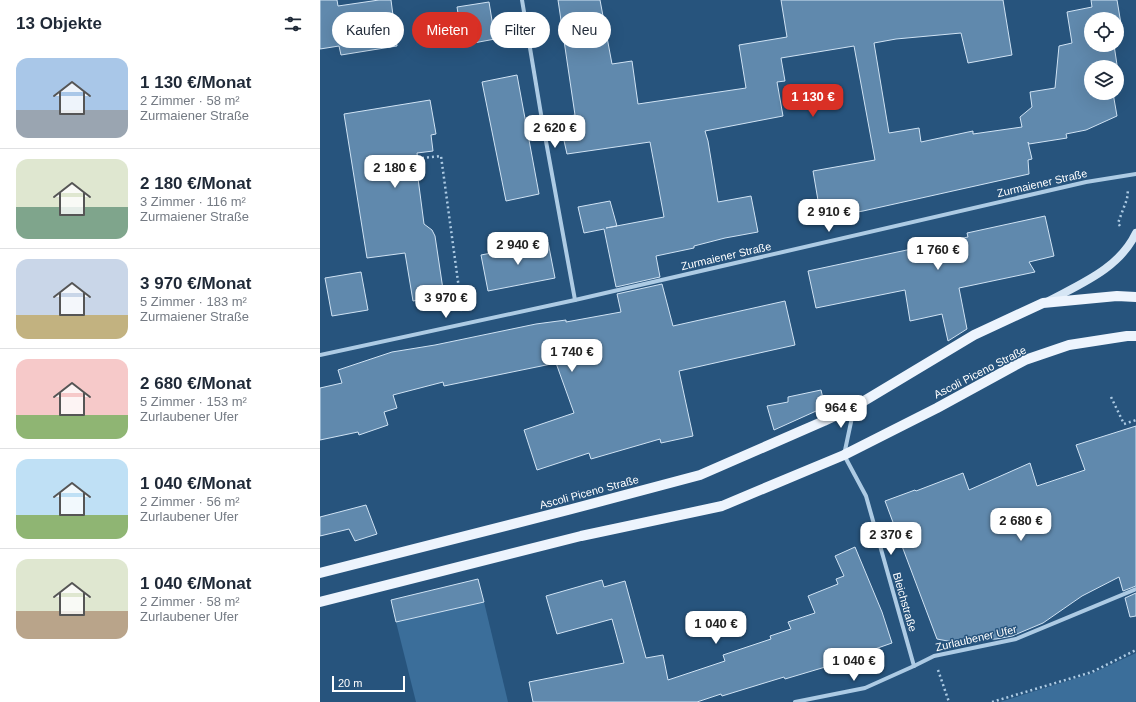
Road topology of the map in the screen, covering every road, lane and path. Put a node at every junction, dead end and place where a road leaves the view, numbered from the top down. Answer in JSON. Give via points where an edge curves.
{"nodes":[{"id":1,"x":522,"y":0,"type":"edge"},
{"id":2,"x":422,"y":158,"type":"dead end"},
{"id":3,"x":1136,"y":174,"type":"edge"},
{"id":4,"x":1128,"y":175,"type":"junction"},
{"id":5,"x":1136,"y":233,"type":"edge"},
{"id":6,"x":1132,"y":241,"type":"junction"},
{"id":7,"x":1136,"y":297,"type":"edge"},
{"id":8,"x":575,"y":300,"type":"junction"},
{"id":9,"x":1043,"y":303,"type":"junction"},
{"id":10,"x":464,"y":323,"type":"junction"},
{"id":11,"x":1136,"y":336,"type":"edge"},
{"id":12,"x":320,"y":355,"type":"edge"},
{"id":13,"x":1111,"y":397,"type":"dead end"},
{"id":14,"x":854,"y":407,"type":"junction"},
{"id":15,"x":1136,"y":420,"type":"edge"},
{"id":16,"x":844,"y":455,"type":"junction"},
{"id":17,"x":320,"y":573,"type":"edge"},
{"id":18,"x":1136,"y":589,"type":"edge"},
{"id":19,"x":320,"y":602,"type":"edge"},
{"id":20,"x":1136,"y":650,"type":"edge"},
{"id":21,"x":934,"y":656,"type":"junction"},
{"id":22,"x":914,"y":666,"type":"junction"},
{"id":23,"x":795,"y":702,"type":"edge"},
{"id":24,"x":949,"y":702,"type":"edge"},
{"id":25,"x":992,"y":702,"type":"edge"}],
"edges":[{"from":1,"to":8,"type":"street"},
{"from":2,"to":10,"type":"path","via":[[441,156]]},
{"from":3,"to":4,"type":"street","name":"Zurmaiener Straße"},
{"from":4,"to":6,"type":"path","via":[[1127,199],[1118,223]]},
{"from":4,"to":8,"type":"street","name":"Zurmaiener Straße","via":[[1086,182]]},
{"from":5,"to":6,"type":"main road"},
{"from":6,"to":9,"type":"main road","via":[[1115,262],[1096,276]]},
{"from":7,"to":9,"type":"main road","name":"Ascoli Piceno Straße","via":[[1117,296]]},
{"from":8,"to":10,"type":"street","name":"Zurmaiener Straße"},
{"from":9,"to":14,"type":"main road","name":"Ascoli Piceno Straße","via":[[974,335]]},
{"from":10,"to":12,"type":"street","name":"Zurmaiener Straße"},
{"from":11,"to":16,"type":"main road","name":"Ascoli Piceno Straße","via":[[1069,345],[1025,360]]},
{"from":13,"to":15,"type":"path","via":[[1124,424]]},
{"from":14,"to":16,"type":"street"},
{"from":14,"to":17,"type":"main road","name":"Ascoli Piceno Straße","via":[[700,475]]},
{"from":16,"to":19,"type":"main road","name":"Ascoli Piceno Straße","via":[[722,506],[581,536]]},
{"from":16,"to":22,"type":"street","name":"Bleichstraße","via":[[866,496]]},
{"from":18,"to":21,"type":"street","name":"Zurlaubener Ufer","via":[[1016,639]]},
{"from":20,"to":25,"type":"path","via":[[1092,672]]},
{"from":21,"to":22,"type":"street","name":"Zurlaubener Ufer"},
{"from":21,"to":24,"type":"path"},
{"from":22,"to":23,"type":"street","name":"Zurlaubener Ufer","via":[[865,688]]}]}
